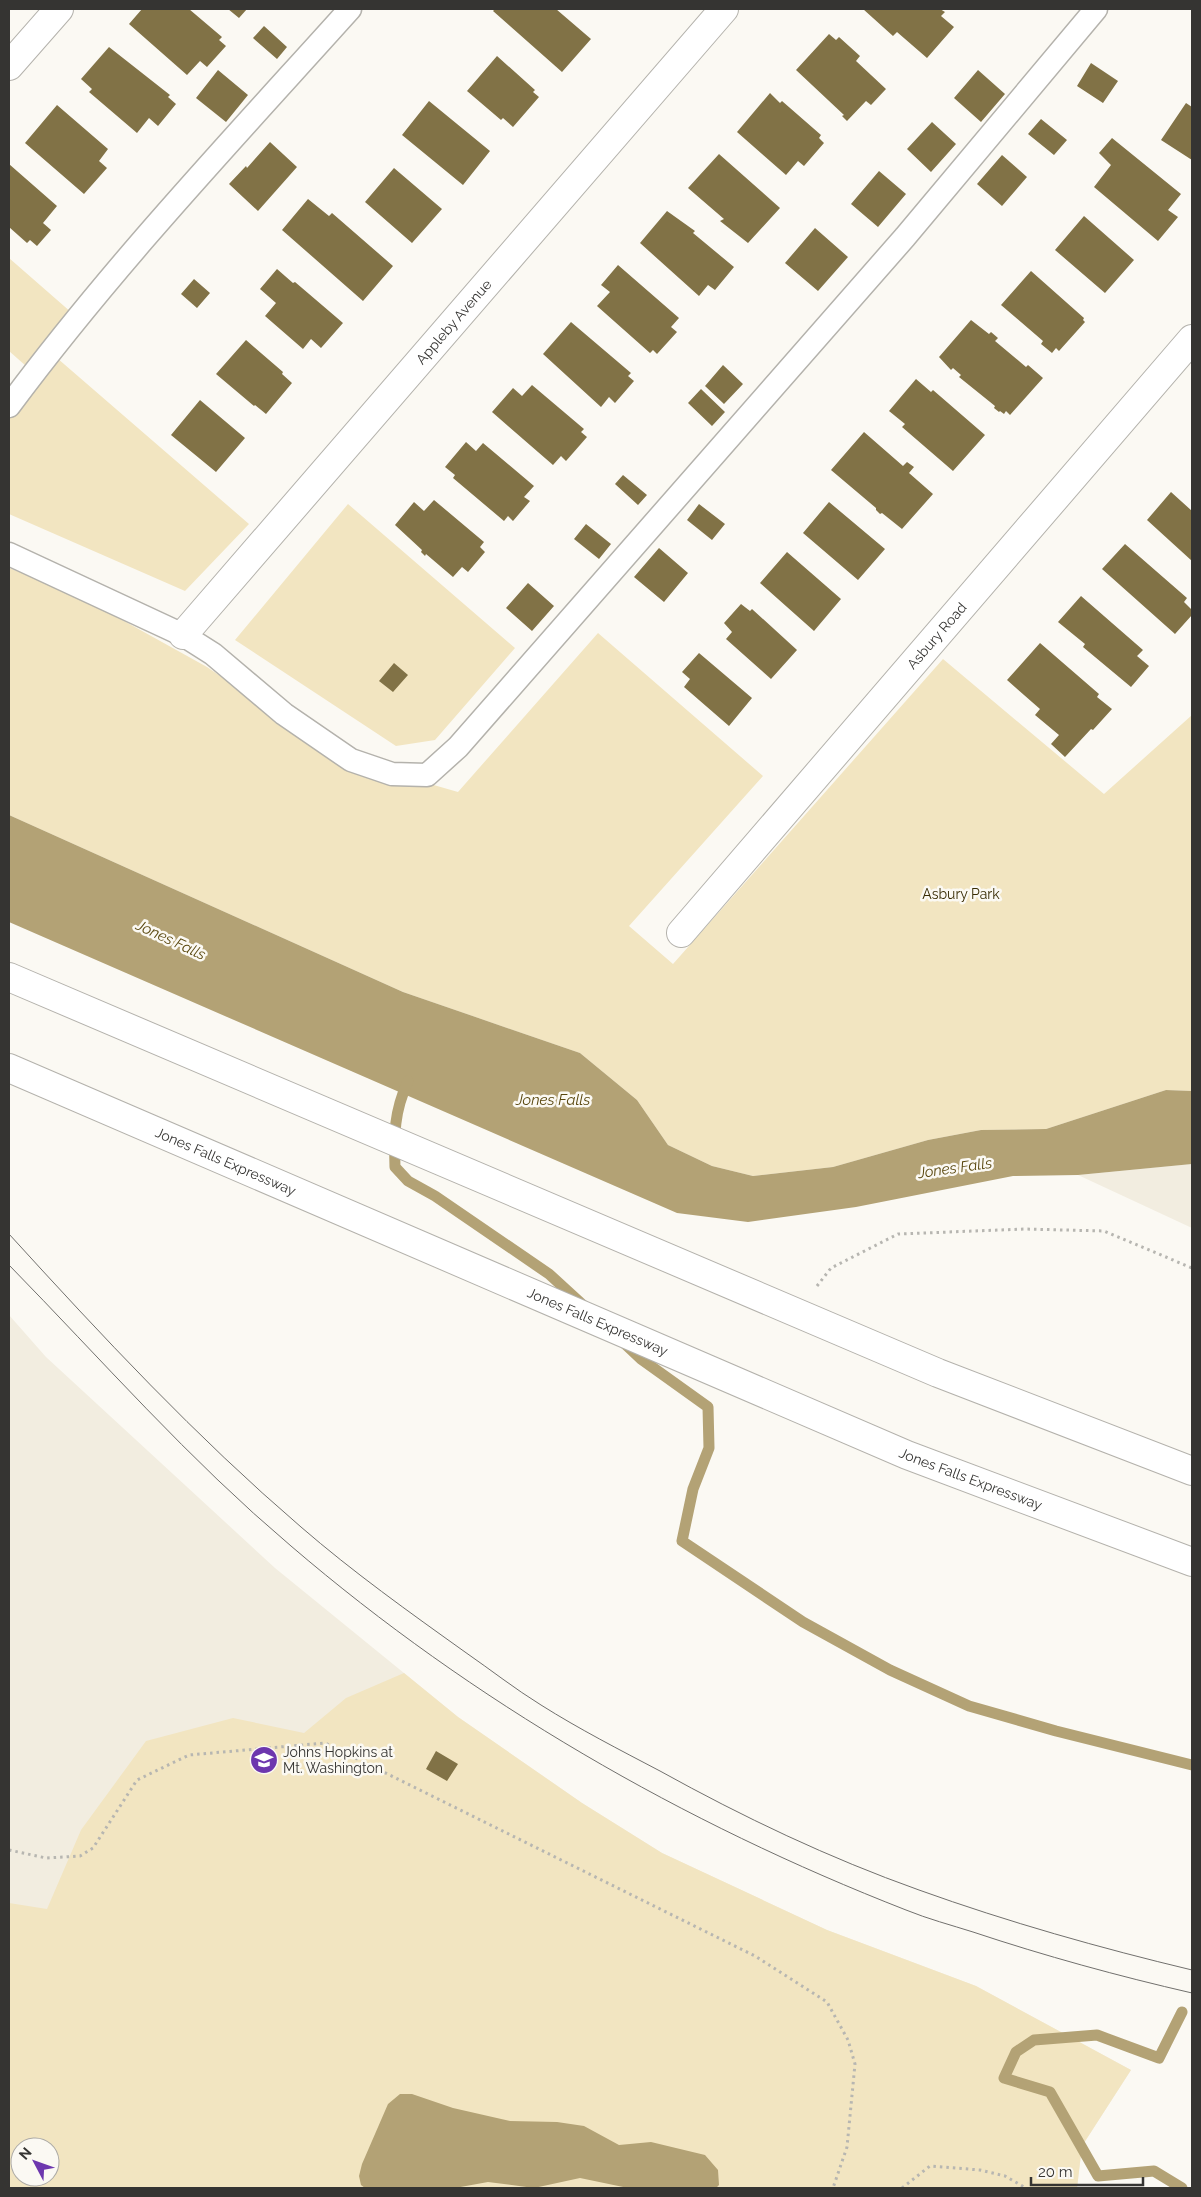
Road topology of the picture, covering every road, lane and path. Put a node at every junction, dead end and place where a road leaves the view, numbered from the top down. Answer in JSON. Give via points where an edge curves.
{"nodes":[{"id":1,"x":59,"y":9,"type":"edge"},
{"id":2,"x":350,"y":9,"type":"edge"},
{"id":3,"x":724,"y":9,"type":"edge"},
{"id":4,"x":1096,"y":9,"type":"edge"},
{"id":5,"x":9,"y":66,"type":"edge"},
{"id":6,"x":1192,"y":338,"type":"edge"},
{"id":7,"x":9,"y":406,"type":"edge"},
{"id":8,"x":9,"y":554,"type":"edge"},
{"id":9,"x":183,"y":635,"type":"junction"},
{"id":10,"x":681,"y":933,"type":"dead end"},
{"id":11,"x":9,"y":977,"type":"edge"},
{"id":12,"x":9,"y":1068,"type":"edge"},
{"id":13,"x":1192,"y":1268,"type":"edge"},
{"id":14,"x":813,"y":1292,"type":"dead end"},
{"id":15,"x":1192,"y":1471,"type":"edge"},
{"id":16,"x":1192,"y":1562,"type":"edge"},
{"id":17,"x":9,"y":1850,"type":"edge"},
{"id":18,"x":833,"y":2188,"type":"edge"},
{"id":19,"x":902,"y":2188,"type":"edge"},
{"id":20,"x":1026,"y":2188,"type":"edge"}],
"edges":[{"from":1,"to":5,"type":"main road"},
{"from":2,"to":7,"type":"lane","via":[[126,258]]},
{"from":3,"to":9,"type":"main road","name":"Appleby Avenue"},
{"from":4,"to":9,"type":"lane","via":[[898,244],[458,747],[428,775],[392,774],[351,760],[284,714],[213,654]]},
{"from":6,"to":10,"type":"main road","name":"Asbury Road"},
{"from":8,"to":9,"type":"lane"},
{"from":11,"to":15,"type":"main road","via":[[938,1373]]},
{"from":12,"to":16,"type":"main road","name":"Jones Falls Expressway","via":[[907,1455]]},
{"from":13,"to":14,"type":"path","via":[[1104,1231],[1025,1229],[898,1234],[831,1268]]},
{"from":17,"to":18,"type":"path","via":[[46,1858],[80,1856],[93,1848],[137,1780],[190,1755],[326,1742],[755,1956],[827,2002],[848,2040],[856,2064],[847,2147]]},
{"from":19,"to":20,"type":"path","via":[[930,2166],[980,2170],[1005,2176]]}]}
